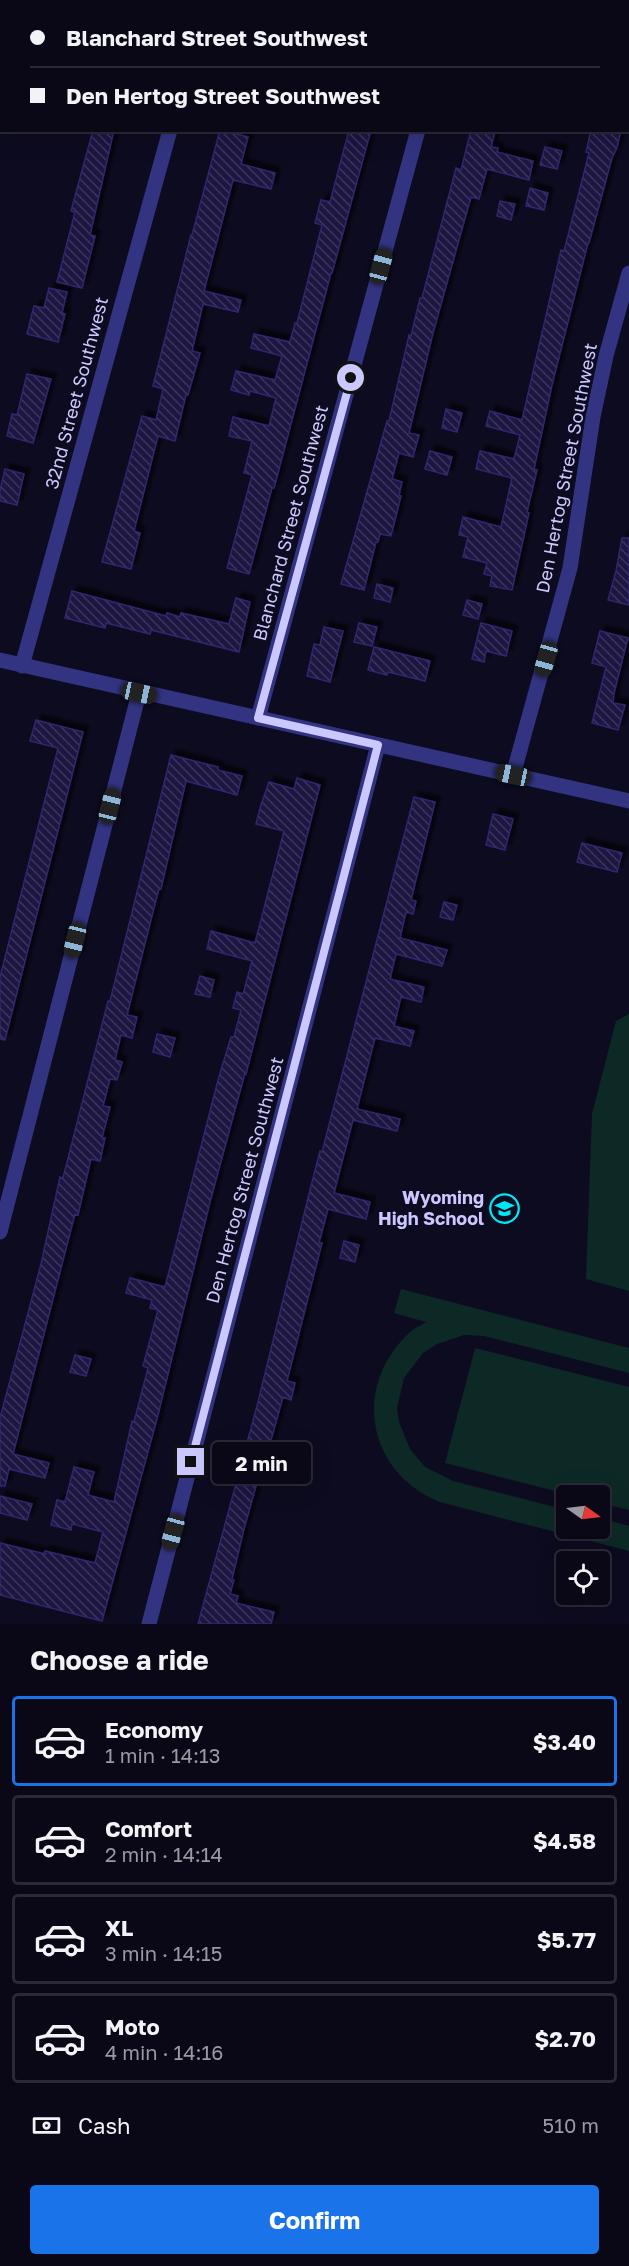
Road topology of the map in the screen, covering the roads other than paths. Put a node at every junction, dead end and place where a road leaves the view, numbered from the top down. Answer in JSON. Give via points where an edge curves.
{"nodes":[{"id":1,"x":169,"y":132,"type":"edge"},
{"id":2,"x":417,"y":132,"type":"edge"},
{"id":3,"x":629,"y":273,"type":"edge"},
{"id":4,"x":0,"y":660,"type":"edge"},
{"id":5,"x":22,"y":666,"type":"junction"},
{"id":6,"x":139,"y":693,"type":"junction"},
{"id":7,"x":258,"y":718,"type":"junction"},
{"id":8,"x":378,"y":745,"type":"junction"},
{"id":9,"x":513,"y":775,"type":"junction"},
{"id":10,"x":629,"y":801,"type":"edge"},
{"id":11,"x":0,"y":1232,"type":"edge"},
{"id":12,"x":149,"y":1624,"type":"edge"}],
"edges":[{"from":1,"to":5,"type":"street","name":"32nd Street Southwest"},
{"from":2,"to":7,"type":"street","name":"Blanchard Street Southwest"},
{"from":3,"to":9,"type":"street","name":"Den Hertog Street Southwest","via":[[593,417],[568,579]]},
{"from":4,"to":5,"type":"street"},
{"from":5,"to":6,"type":"street"},
{"from":6,"to":7,"type":"street"},
{"from":6,"to":11,"type":"street"},
{"from":7,"to":8,"type":"street"},
{"from":8,"to":9,"type":"street"},
{"from":8,"to":12,"type":"street","name":"Den Hertog Street Southwest"},
{"from":9,"to":10,"type":"street"}]}
